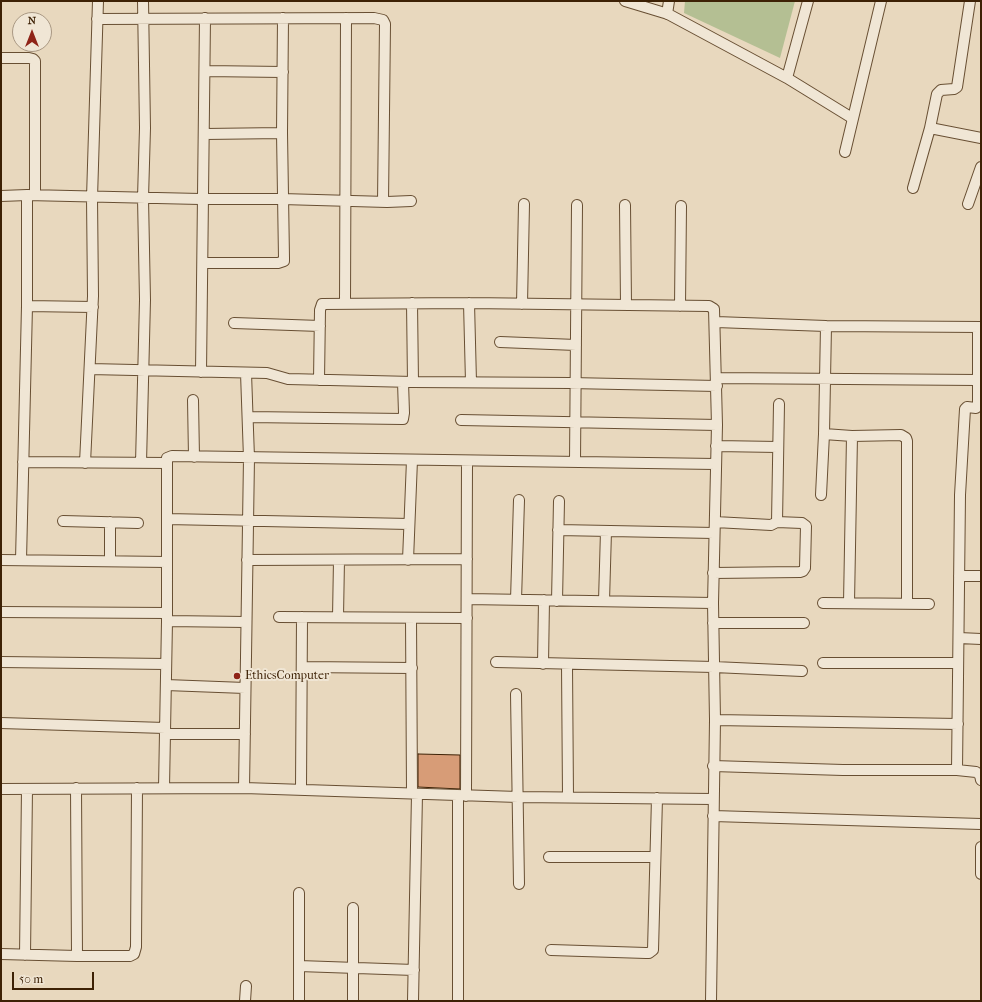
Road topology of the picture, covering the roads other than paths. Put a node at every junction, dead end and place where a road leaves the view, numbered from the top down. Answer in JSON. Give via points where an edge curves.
{"nodes":[{"id":1,"x":98,"y":1,"type":"edge"},
{"id":2,"x":143,"y":1,"type":"edge"},
{"id":3,"x":625,"y":1,"type":"edge"},
{"id":4,"x":669,"y":1,"type":"edge"},
{"id":5,"x":808,"y":1,"type":"edge"},
{"id":6,"x":881,"y":1,"type":"edge"},
{"id":7,"x":970,"y":1,"type":"edge"},
{"id":8,"x":668,"y":14,"type":"junction"},
{"id":9,"x":205,"y":18,"type":"junction"},
{"id":10,"x":283,"y":18,"type":"junction"},
{"id":11,"x":346,"y":18,"type":"junction"},
{"id":12,"x":97,"y":19,"type":"junction"},
{"id":13,"x":143,"y":19,"type":"junction"},
{"id":14,"x":1,"y":58,"type":"edge"},
{"id":15,"x":205,"y":70,"type":"junction"},
{"id":16,"x":283,"y":72,"type":"junction"},
{"id":17,"x":787,"y":78,"type":"junction"},
{"id":18,"x":852,"y":118,"type":"junction"},
{"id":19,"x":930,"y":128,"type":"junction"},
{"id":20,"x":282,"y":133,"type":"junction"},
{"id":21,"x":205,"y":134,"type":"junction"},
{"id":22,"x":981,"y":138,"type":"edge"},
{"id":23,"x":845,"y":152,"type":"dead end"},
{"id":24,"x":981,"y":167,"type":"edge"},
{"id":25,"x":913,"y":188,"type":"dead end"},
{"id":26,"x":31,"y":195,"type":"junction"},
{"id":27,"x":1,"y":196,"type":"edge"},
{"id":28,"x":92,"y":198,"type":"junction"},
{"id":29,"x":143,"y":198,"type":"junction"},
{"id":30,"x":204,"y":199,"type":"junction"},
{"id":31,"x":282,"y":199,"type":"junction"},
{"id":32,"x":345,"y":200,"type":"junction"},
{"id":33,"x":411,"y":201,"type":"dead end"},
{"id":34,"x":382,"y":202,"type":"junction"},
{"id":35,"x":524,"y":204,"type":"dead end"},
{"id":36,"x":968,"y":204,"type":"dead end"},
{"id":37,"x":577,"y":205,"type":"dead end"},
{"id":38,"x":625,"y":205,"type":"dead end"},
{"id":39,"x":681,"y":206,"type":"dead end"},
{"id":40,"x":203,"y":263,"type":"junction"},
{"id":41,"x":345,"y":303,"type":"junction"},
{"id":42,"x":412,"y":303,"type":"junction"},
{"id":43,"x":469,"y":303,"type":"junction"},
{"id":44,"x":522,"y":304,"type":"junction"},
{"id":45,"x":577,"y":305,"type":"junction"},
{"id":46,"x":626,"y":305,"type":"junction"},
{"id":47,"x":27,"y":306,"type":"junction"},
{"id":48,"x":680,"y":306,"type":"junction"},
{"id":49,"x":93,"y":307,"type":"junction"},
{"id":50,"x":716,"y":322,"type":"junction"},
{"id":51,"x":234,"y":323,"type":"dead end"},
{"id":52,"x":320,"y":326,"type":"junction"},
{"id":53,"x":826,"y":326,"type":"junction"},
{"id":54,"x":980,"y":327,"type":"edge"},
{"id":55,"x":500,"y":342,"type":"dead end"},
{"id":56,"x":576,"y":345,"type":"junction"},
{"id":57,"x":90,"y":369,"type":"junction"},
{"id":58,"x":143,"y":371,"type":"junction"},
{"id":59,"x":201,"y":372,"type":"junction"},
{"id":60,"x":246,"y":373,"type":"junction"},
{"id":61,"x":825,"y":379,"type":"junction"},
{"id":62,"x":319,"y":380,"type":"junction"},
{"id":63,"x":977,"y":380,"type":"junction"},
{"id":64,"x":408,"y":382,"type":"junction"},
{"id":65,"x":471,"y":382,"type":"junction"},
{"id":66,"x":717,"y":382,"type":"junction"},
{"id":67,"x":575,"y":383,"type":"junction"},
{"id":68,"x":193,"y":400,"type":"dead end"},
{"id":69,"x":779,"y":404,"type":"dead end"},
{"id":70,"x":248,"y":417,"type":"junction"},
{"id":71,"x":461,"y":420,"type":"dead end"},
{"id":72,"x":575,"y":422,"type":"junction"},
{"id":73,"x":717,"y":425,"type":"junction"},
{"id":74,"x":824,"y":434,"type":"junction"},
{"id":75,"x":852,"y":436,"type":"junction"},
{"id":76,"x":716,"y":446,"type":"junction"},
{"id":77,"x":778,"y":446,"type":"junction"},
{"id":78,"x":194,"y":457,"type":"junction"},
{"id":79,"x":249,"y":458,"type":"junction"},
{"id":80,"x":412,"y":460,"type":"junction"},
{"id":81,"x":467,"y":461,"type":"junction"},
{"id":82,"x":23,"y":462,"type":"junction"},
{"id":83,"x":575,"y":462,"type":"junction"},
{"id":84,"x":85,"y":463,"type":"junction"},
{"id":85,"x":141,"y":463,"type":"junction"},
{"id":86,"x":167,"y":463,"type":"junction"},
{"id":87,"x":715,"y":464,"type":"junction"},
{"id":88,"x":821,"y":495,"type":"dead end"},
{"id":89,"x":519,"y":500,"type":"dead end"},
{"id":90,"x":559,"y":501,"type":"dead end"},
{"id":91,"x":167,"y":519,"type":"junction"},
{"id":92,"x":63,"y":521,"type":"dead end"},
{"id":93,"x":248,"y":521,"type":"junction"},
{"id":94,"x":110,"y":522,"type":"junction"},
{"id":95,"x":715,"y":522,"type":"junction"},
{"id":96,"x":778,"y":522,"type":"junction"},
{"id":97,"x":138,"y":523,"type":"dead end"},
{"id":98,"x":409,"y":524,"type":"junction"},
{"id":99,"x":558,"y":530,"type":"junction"},
{"id":100,"x":606,"y":531,"type":"junction"},
{"id":101,"x":714,"y":533,"type":"junction"},
{"id":102,"x":467,"y":559,"type":"junction"},
{"id":103,"x":1,"y":560,"type":"edge"},
{"id":104,"x":21,"y":560,"type":"junction"},
{"id":105,"x":247,"y":560,"type":"junction"},
{"id":106,"x":339,"y":560,"type":"junction"},
{"id":107,"x":408,"y":560,"type":"junction"},
{"id":108,"x":110,"y":561,"type":"junction"},
{"id":109,"x":167,"y":562,"type":"junction"},
{"id":110,"x":714,"y":573,"type":"junction"},
{"id":111,"x":959,"y":576,"type":"junction"},
{"id":112,"x":981,"y":576,"type":"edge"},
{"id":113,"x":467,"y":599,"type":"junction"},
{"id":114,"x":516,"y":600,"type":"junction"},
{"id":115,"x":544,"y":600,"type":"junction"},
{"id":116,"x":557,"y":601,"type":"junction"},
{"id":117,"x":604,"y":601,"type":"junction"},
{"id":118,"x":713,"y":603,"type":"junction"},
{"id":119,"x":823,"y":603,"type":"dead end"},
{"id":120,"x":849,"y":603,"type":"junction"},
{"id":121,"x":907,"y":604,"type":"junction"},
{"id":122,"x":929,"y":604,"type":"dead end"},
{"id":123,"x":1,"y":612,"type":"edge"},
{"id":124,"x":167,"y":617,"type":"junction"},
{"id":125,"x":279,"y":617,"type":"dead end"},
{"id":126,"x":302,"y":617,"type":"junction"},
{"id":127,"x":338,"y":617,"type":"junction"},
{"id":128,"x":411,"y":618,"type":"junction"},
{"id":129,"x":467,"y":618,"type":"junction"},
{"id":130,"x":246,"y":622,"type":"junction"},
{"id":131,"x":713,"y":623,"type":"junction"},
{"id":132,"x":804,"y":623,"type":"dead end"},
{"id":133,"x":959,"y":638,"type":"junction"},
{"id":134,"x":981,"y":639,"type":"edge"},
{"id":135,"x":1,"y":662,"type":"edge"},
{"id":136,"x":496,"y":662,"type":"dead end"},
{"id":137,"x":823,"y":663,"type":"dead end"},
{"id":138,"x":958,"y":663,"type":"junction"},
{"id":139,"x":166,"y":664,"type":"junction"},
{"id":140,"x":544,"y":664,"type":"junction"},
{"id":141,"x":567,"y":665,"type":"junction"},
{"id":142,"x":302,"y":667,"type":"junction"},
{"id":143,"x":714,"y":667,"type":"junction"},
{"id":144,"x":412,"y":668,"type":"junction"},
{"id":145,"x":802,"y":671,"type":"dead end"},
{"id":146,"x":166,"y":685,"type":"junction"},
{"id":147,"x":245,"y":688,"type":"junction"},
{"id":148,"x":516,"y":694,"type":"dead end"},
{"id":149,"x":715,"y":720,"type":"junction"},
{"id":150,"x":1,"y":723,"type":"edge"},
{"id":151,"x":958,"y":724,"type":"junction"},
{"id":152,"x":165,"y":731,"type":"junction"},
{"id":153,"x":245,"y":734,"type":"junction"},
{"id":154,"x":714,"y":766,"type":"junction"},
{"id":155,"x":957,"y":770,"type":"junction"},
{"id":156,"x":981,"y":780,"type":"edge"},
{"id":157,"x":76,"y":788,"type":"junction"},
{"id":158,"x":137,"y":788,"type":"junction"},
{"id":159,"x":164,"y":788,"type":"junction"},
{"id":160,"x":244,"y":788,"type":"junction"},
{"id":161,"x":1,"y":789,"type":"edge"},
{"id":162,"x":27,"y":789,"type":"junction"},
{"id":163,"x":301,"y":789,"type":"junction"},
{"id":164,"x":414,"y":794,"type":"junction"},
{"id":165,"x":462,"y":796,"type":"junction"},
{"id":166,"x":518,"y":797,"type":"junction"},
{"id":167,"x":568,"y":797,"type":"junction"},
{"id":168,"x":656,"y":798,"type":"junction"},
{"id":169,"x":713,"y":799,"type":"junction"},
{"id":170,"x":713,"y":816,"type":"junction"},
{"id":171,"x":981,"y":824,"type":"edge"},
{"id":172,"x":981,"y":847,"type":"edge"},
{"id":173,"x":549,"y":857,"type":"dead end"},
{"id":174,"x":655,"y":857,"type":"junction"},
{"id":175,"x":981,"y":874,"type":"edge"},
{"id":176,"x":519,"y":884,"type":"dead end"},
{"id":177,"x":299,"y":893,"type":"dead end"},
{"id":178,"x":353,"y":908,"type":"dead end"},
{"id":179,"x":551,"y":950,"type":"dead end"},
{"id":180,"x":1,"y":954,"type":"edge"},
{"id":181,"x":24,"y":955,"type":"junction"},
{"id":182,"x":77,"y":956,"type":"junction"},
{"id":183,"x":299,"y":966,"type":"junction"},
{"id":184,"x":353,"y":968,"type":"junction"},
{"id":185,"x":414,"y":970,"type":"junction"},
{"id":186,"x":246,"y":986,"type":"dead end"},
{"id":187,"x":245,"y":1001,"type":"edge"},
{"id":188,"x":299,"y":1001,"type":"edge"},
{"id":189,"x":353,"y":1001,"type":"edge"},
{"id":190,"x":413,"y":1001,"type":"edge"},
{"id":191,"x":458,"y":1001,"type":"edge"},
{"id":192,"x":711,"y":1001,"type":"edge"}],
"edges":[{"from":1,"to":12,"type":"street"},
{"from":2,"to":13,"type":"street"},
{"from":3,"to":8,"type":"street"},
{"from":4,"to":8,"type":"street"},
{"from":5,"to":17,"type":"street"},
{"from":6,"to":18,"type":"street"},
{"from":7,"to":19,"type":"street","via":[[957,87],[954,90],[938,92]]},
{"from":8,"to":17,"type":"street"},
{"from":9,"to":10,"type":"street"},
{"from":9,"to":13,"type":"street"},
{"from":9,"to":15,"type":"street"},
{"from":10,"to":11,"type":"street"},
{"from":10,"to":16,"type":"street"},
{"from":11,"to":32,"type":"street"},
{"from":11,"to":34,"type":"street","via":[[379,18],[385,24]]},
{"from":12,"to":13,"type":"street"},
{"from":12,"to":28,"type":"street"},
{"from":13,"to":29,"type":"street"},
{"from":14,"to":26,"type":"street","via":[[30,58],[35,62]]},
{"from":15,"to":16,"type":"street"},
{"from":15,"to":21,"type":"street"},
{"from":16,"to":20,"type":"street"},
{"from":17,"to":18,"type":"street"},
{"from":18,"to":23,"type":"street"},
{"from":19,"to":22,"type":"street"},
{"from":19,"to":25,"type":"street"},
{"from":20,"to":21,"type":"street"},
{"from":20,"to":31,"type":"street"},
{"from":21,"to":30,"type":"street"},
{"from":24,"to":36,"type":"street"},
{"from":26,"to":27,"type":"street"},
{"from":26,"to":28,"type":"street"},
{"from":26,"to":47,"type":"street"},
{"from":28,"to":29,"type":"street"},
{"from":28,"to":49,"type":"street"},
{"from":29,"to":30,"type":"street"},
{"from":29,"to":58,"type":"street"},
{"from":30,"to":31,"type":"street"},
{"from":30,"to":40,"type":"street"},
{"from":31,"to":32,"type":"street"},
{"from":31,"to":40,"type":"street","via":[[284,261]]},
{"from":32,"to":34,"type":"street"},
{"from":32,"to":41,"type":"street"},
{"from":33,"to":34,"type":"street"},
{"from":35,"to":44,"type":"street"},
{"from":37,"to":45,"type":"street"},
{"from":38,"to":46,"type":"street"},
{"from":39,"to":48,"type":"street"},
{"from":40,"to":59,"type":"street"},
{"from":41,"to":42,"type":"street"},
{"from":41,"to":52,"type":"street","via":[[322,304]]},
{"from":42,"to":43,"type":"street"},
{"from":42,"to":64,"type":"street"},
{"from":43,"to":44,"type":"street"},
{"from":43,"to":65,"type":"street"},
{"from":44,"to":45,"type":"street"},
{"from":45,"to":46,"type":"street"},
{"from":45,"to":56,"type":"street"},
{"from":46,"to":48,"type":"street"},
{"from":47,"to":49,"type":"street"},
{"from":47,"to":82,"type":"street"},
{"from":48,"to":50,"type":"street","via":[[712,306]]},
{"from":49,"to":57,"type":"street"},
{"from":50,"to":53,"type":"street"},
{"from":50,"to":66,"type":"street"},
{"from":51,"to":52,"type":"street"},
{"from":52,"to":62,"type":"street"},
{"from":53,"to":54,"type":"street"},
{"from":53,"to":61,"type":"street"},
{"from":54,"to":63,"type":"street"},
{"from":55,"to":56,"type":"street"},
{"from":56,"to":67,"type":"street"},
{"from":57,"to":58,"type":"street"},
{"from":57,"to":84,"type":"street"},
{"from":58,"to":59,"type":"street"},
{"from":58,"to":85,"type":"street"},
{"from":59,"to":60,"type":"street"},
{"from":60,"to":62,"type":"street","via":[[267,373],[282,378]]},
{"from":60,"to":70,"type":"street"},
{"from":61,"to":63,"type":"street"},
{"from":61,"to":66,"type":"street"},
{"from":61,"to":74,"type":"street"},
{"from":62,"to":64,"type":"street"},
{"from":63,"to":111,"type":"street","via":[[978,407],[966,408],[964,416]]},
{"from":64,"to":65,"type":"street"},
{"from":64,"to":70,"type":"street","via":[[403,419]]},
{"from":65,"to":67,"type":"street"},
{"from":66,"to":67,"type":"street"},
{"from":66,"to":73,"type":"street"},
{"from":67,"to":72,"type":"street"},
{"from":68,"to":78,"type":"street"},
{"from":69,"to":77,"type":"street"},
{"from":70,"to":79,"type":"street"},
{"from":71,"to":72,"type":"street"},
{"from":72,"to":73,"type":"street"},
{"from":72,"to":83,"type":"street"},
{"from":73,"to":76,"type":"street"},
{"from":74,"to":75,"type":"street"},
{"from":74,"to":88,"type":"street"},
{"from":75,"to":120,"type":"street"},
{"from":75,"to":121,"type":"street","via":[[901,435],[907,440]]},
{"from":76,"to":77,"type":"street"},
{"from":76,"to":87,"type":"street"},
{"from":77,"to":96,"type":"street"},
{"from":78,"to":79,"type":"street"},
{"from":78,"to":86,"type":"street","via":[[169,457]]},
{"from":79,"to":80,"type":"street"},
{"from":79,"to":93,"type":"street"},
{"from":80,"to":81,"type":"street"},
{"from":80,"to":98,"type":"street"},
{"from":81,"to":83,"type":"street"},
{"from":81,"to":102,"type":"street"},
{"from":82,"to":84,"type":"street"},
{"from":82,"to":104,"type":"street"},
{"from":83,"to":87,"type":"street"},
{"from":84,"to":85,"type":"street"},
{"from":85,"to":86,"type":"street"},
{"from":86,"to":91,"type":"street"},
{"from":87,"to":95,"type":"street"},
{"from":89,"to":114,"type":"street"},
{"from":90,"to":99,"type":"street"},
{"from":91,"to":93,"type":"street"},
{"from":91,"to":109,"type":"street"},
{"from":92,"to":94,"type":"street"},
{"from":93,"to":98,"type":"street"},
{"from":93,"to":105,"type":"street"},
{"from":94,"to":97,"type":"street"},
{"from":94,"to":108,"type":"street"},
{"from":95,"to":96,"type":"street","via":[[771,525]]},
{"from":95,"to":101,"type":"street"},
{"from":96,"to":110,"type":"street","via":[[802,523],[806,526],[803,571]]},
{"from":98,"to":107,"type":"street"},
{"from":99,"to":100,"type":"street"},
{"from":99,"to":116,"type":"street"},
{"from":100,"to":101,"type":"street"},
{"from":100,"to":117,"type":"street"},
{"from":101,"to":110,"type":"street"},
{"from":102,"to":107,"type":"street"},
{"from":102,"to":113,"type":"street"},
{"from":103,"to":104,"type":"street"},
{"from":104,"to":108,"type":"street"},
{"from":105,"to":106,"type":"street"},
{"from":105,"to":130,"type":"street"},
{"from":106,"to":107,"type":"street"},
{"from":106,"to":127,"type":"street"},
{"from":108,"to":109,"type":"street"},
{"from":109,"to":124,"type":"street"},
{"from":110,"to":118,"type":"street"},
{"from":111,"to":112,"type":"street"},
{"from":111,"to":133,"type":"street"},
{"from":113,"to":114,"type":"street"},
{"from":113,"to":129,"type":"street"},
{"from":114,"to":115,"type":"street"},
{"from":115,"to":116,"type":"street"},
{"from":115,"to":140,"type":"street"},
{"from":116,"to":117,"type":"street"},
{"from":117,"to":118,"type":"street"},
{"from":118,"to":131,"type":"street"},
{"from":119,"to":120,"type":"street"},
{"from":120,"to":121,"type":"street"},
{"from":121,"to":122,"type":"street"},
{"from":123,"to":124,"type":"street"},
{"from":124,"to":130,"type":"street"},
{"from":124,"to":139,"type":"street"},
{"from":125,"to":126,"type":"street"},
{"from":126,"to":127,"type":"street"},
{"from":126,"to":142,"type":"street"},
{"from":127,"to":128,"type":"street"},
{"from":128,"to":129,"type":"street"},
{"from":128,"to":144,"type":"street"},
{"from":129,"to":165,"type":"street"},
{"from":130,"to":147,"type":"street"},
{"from":131,"to":132,"type":"street"},
{"from":131,"to":143,"type":"street"},
{"from":133,"to":134,"type":"street"},
{"from":133,"to":138,"type":"street"},
{"from":135,"to":139,"type":"street"},
{"from":136,"to":140,"type":"street"},
{"from":137,"to":138,"type":"street"},
{"from":138,"to":151,"type":"street"},
{"from":139,"to":146,"type":"street"},
{"from":140,"to":141,"type":"street"},
{"from":141,"to":143,"type":"street"},
{"from":141,"to":167,"type":"street"},
{"from":142,"to":144,"type":"street"},
{"from":142,"to":163,"type":"street"},
{"from":143,"to":145,"type":"street"},
{"from":143,"to":149,"type":"street"},
{"from":144,"to":164,"type":"street"},
{"from":146,"to":147,"type":"street"},
{"from":146,"to":152,"type":"street"},
{"from":147,"to":153,"type":"street"},
{"from":148,"to":166,"type":"street"},
{"from":149,"to":151,"type":"street"},
{"from":149,"to":154,"type":"street"},
{"from":150,"to":152,"type":"street"},
{"from":151,"to":155,"type":"street"},
{"from":152,"to":153,"type":"street"},
{"from":152,"to":159,"type":"street"},
{"from":153,"to":160,"type":"street"},
{"from":154,"to":155,"type":"street"},
{"from":154,"to":169,"type":"street"},
{"from":155,"to":156,"type":"street","via":[[976,772]]},
{"from":157,"to":158,"type":"street"},
{"from":157,"to":162,"type":"street"},
{"from":157,"to":182,"type":"street"},
{"from":158,"to":159,"type":"street"},
{"from":158,"to":182,"type":"street","via":[[136,951],[130,956]]},
{"from":159,"to":160,"type":"street"},
{"from":160,"to":163,"type":"street"},
{"from":161,"to":162,"type":"street"},
{"from":162,"to":181,"type":"street"},
{"from":163,"to":164,"type":"street"},
{"from":164,"to":165,"type":"street"},
{"from":164,"to":185,"type":"street"},
{"from":165,"to":166,"type":"street"},
{"from":165,"to":191,"type":"street"},
{"from":166,"to":167,"type":"street"},
{"from":166,"to":176,"type":"street"},
{"from":167,"to":168,"type":"street"},
{"from":168,"to":169,"type":"street"},
{"from":168,"to":174,"type":"street"},
{"from":169,"to":170,"type":"street"},
{"from":170,"to":171,"type":"street"},
{"from":170,"to":192,"type":"street"},
{"from":172,"to":175,"type":"street"},
{"from":173,"to":174,"type":"street"},
{"from":174,"to":179,"type":"street","via":[[653,946],[649,953]]},
{"from":177,"to":183,"type":"street"},
{"from":178,"to":184,"type":"street"},
{"from":180,"to":181,"type":"street"},
{"from":181,"to":182,"type":"street"},
{"from":183,"to":184,"type":"street"},
{"from":183,"to":188,"type":"street"},
{"from":184,"to":185,"type":"street"},
{"from":184,"to":189,"type":"street"},
{"from":185,"to":190,"type":"street"},
{"from":186,"to":187,"type":"street"}]}
